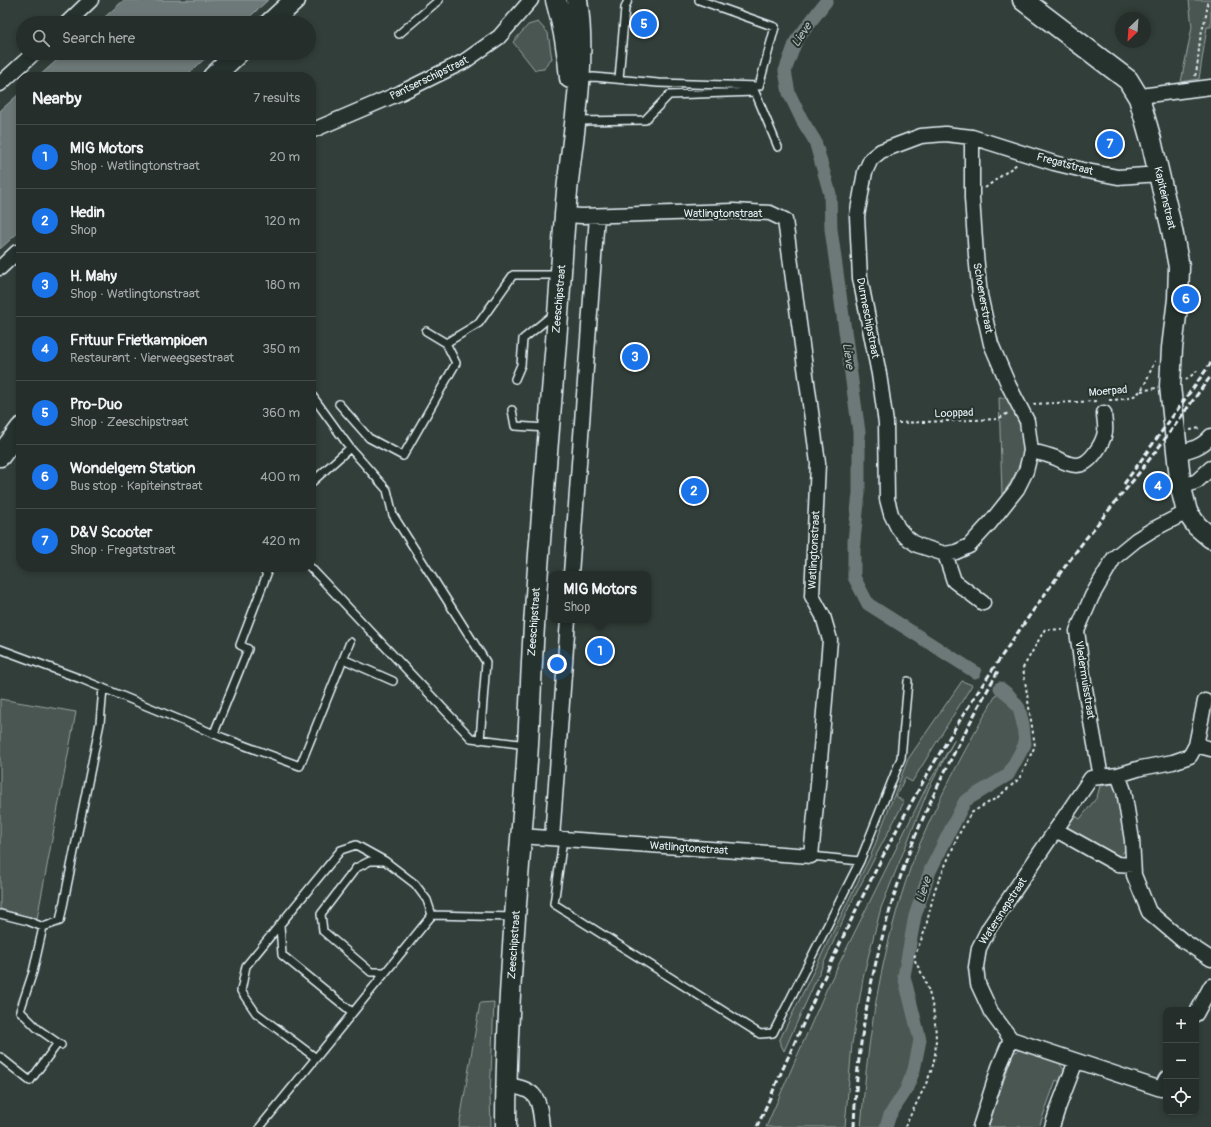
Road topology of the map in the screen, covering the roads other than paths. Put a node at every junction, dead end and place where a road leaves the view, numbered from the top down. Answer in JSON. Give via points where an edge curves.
{"nodes":[{"id":1,"x":91,"y":0,"type":"edge"},
{"id":2,"x":295,"y":0,"type":"edge"},
{"id":3,"x":439,"y":0,"type":"edge"},
{"id":4,"x":531,"y":0,"type":"edge"},
{"id":5,"x":556,"y":0,"type":"edge"},
{"id":6,"x":577,"y":0,"type":"edge"},
{"id":7,"x":628,"y":0,"type":"edge"},
{"id":8,"x":699,"y":0,"type":"edge"},
{"id":9,"x":1023,"y":0,"type":"edge"},
{"id":10,"x":74,"y":16,"type":"edge"},
{"id":11,"x":278,"y":16,"type":"edge"},
{"id":12,"x":399,"y":34,"type":"dead end"},
{"id":13,"x":26,"y":60,"type":"edge"},
{"id":14,"x":231,"y":60,"type":"edge"},
{"id":15,"x":218,"y":72,"type":"edge"},
{"id":16,"x":580,"y":78,"type":"junction"},
{"id":17,"x":619,"y":79,"type":"junction"},
{"id":18,"x":0,"y":84,"type":"edge"},
{"id":19,"x":1211,"y":87,"type":"edge"},
{"id":20,"x":1139,"y":98,"type":"junction"},
{"id":21,"x":575,"y":128,"type":"junction"},
{"id":22,"x":316,"y":129,"type":"edge"},
{"id":23,"x":972,"y":137,"type":"junction"},
{"id":24,"x":778,"y":147,"type":"dead end"},
{"id":25,"x":1159,"y":174,"type":"junction"},
{"id":26,"x":566,"y":215,"type":"junction"},
{"id":27,"x":597,"y":216,"type":"junction"},
{"id":28,"x":16,"y":253,"type":"edge"},
{"id":29,"x":0,"y":268,"type":"edge"},
{"id":30,"x":561,"y":275,"type":"junction"},
{"id":31,"x":558,"y":310,"type":"junction"},
{"id":32,"x":426,"y":331,"type":"dead end"},
{"id":33,"x":446,"y":343,"type":"junction"},
{"id":34,"x":515,"y":379,"type":"dead end"},
{"id":35,"x":316,"y":401,"type":"edge"},
{"id":36,"x":339,"y":404,"type":"dead end"},
{"id":37,"x":512,"y":410,"type":"dead end"},
{"id":38,"x":1104,"y":413,"type":"dead end"},
{"id":39,"x":549,"y":428,"type":"junction"},
{"id":40,"x":1211,"y":436,"type":"edge"},
{"id":41,"x":350,"y":448,"type":"junction"},
{"id":42,"x":1031,"y":451,"type":"junction"},
{"id":43,"x":1177,"y":453,"type":"junction"},
{"id":44,"x":1211,"y":468,"type":"edge"},
{"id":45,"x":316,"y":479,"type":"edge"},
{"id":46,"x":1181,"y":488,"type":"junction"},
{"id":47,"x":1187,"y":512,"type":"junction"},
{"id":48,"x":1211,"y":538,"type":"edge"},
{"id":49,"x":945,"y":554,"type":"junction"},
{"id":50,"x":571,"y":571,"type":"edge"},
{"id":51,"x":265,"y":572,"type":"edge"},
{"id":52,"x":315,"y":572,"type":"edge"},
{"id":53,"x":983,"y":603,"type":"dead end"},
{"id":54,"x":568,"y":623,"type":"edge"},
{"id":55,"x":350,"y":642,"type":"dead end"},
{"id":56,"x":0,"y":649,"type":"edge"},
{"id":57,"x":343,"y":659,"type":"junction"},
{"id":58,"x":393,"y":681,"type":"dead end"},
{"id":59,"x":908,"y":681,"type":"dead end"},
{"id":60,"x":103,"y":688,"type":"junction"},
{"id":61,"x":1206,"y":702,"type":"dead end"},
{"id":62,"x":214,"y":734,"type":"junction"},
{"id":63,"x":480,"y":740,"type":"junction"},
{"id":64,"x":528,"y":745,"type":"junction"},
{"id":65,"x":1196,"y":745,"type":"junction"},
{"id":66,"x":1211,"y":749,"type":"edge"},
{"id":67,"x":1118,"y":774,"type":"junction"},
{"id":68,"x":1101,"y":777,"type":"junction"},
{"id":69,"x":1056,"y":830,"type":"junction"},
{"id":70,"x":520,"y":836,"type":"junction"},
{"id":71,"x":557,"y":839,"type":"junction"},
{"id":72,"x":811,"y":856,"type":"junction"},
{"id":73,"x":860,"y":860,"type":"junction"},
{"id":74,"x":385,"y":861,"type":"junction"},
{"id":75,"x":1133,"y":865,"type":"junction"},
{"id":76,"x":0,"y":914,"type":"edge"},
{"id":77,"x":432,"y":915,"type":"junction"},
{"id":78,"x":516,"y":917,"type":"junction"},
{"id":79,"x":280,"y":925,"type":"junction"},
{"id":80,"x":43,"y":927,"type":"junction"},
{"id":81,"x":1211,"y":959,"type":"edge"},
{"id":82,"x":385,"y":972,"type":"junction"},
{"id":83,"x":1211,"y":986,"type":"edge"},
{"id":84,"x":1199,"y":1008,"type":"edge"},
{"id":85,"x":352,"y":1012,"type":"junction"},
{"id":86,"x":1011,"y":1039,"type":"junction"},
{"id":87,"x":0,"y":1058,"type":"edge"},
{"id":88,"x":316,"y":1058,"type":"junction"},
{"id":89,"x":1076,"y":1061,"type":"junction"},
{"id":90,"x":506,"y":1085,"type":"junction"},
{"id":91,"x":1163,"y":1085,"type":"edge"},
{"id":92,"x":260,"y":1127,"type":"edge"},
{"id":93,"x":506,"y":1127,"type":"edge"},
{"id":94,"x":542,"y":1127,"type":"edge"},
{"id":95,"x":980,"y":1127,"type":"edge"},
{"id":96,"x":1052,"y":1127,"type":"edge"}],
"edges":[{"from":1,"to":10,"type":"street"},
{"from":2,"to":11,"type":"main road"},
{"from":3,"to":12,"type":"lane"},
{"from":4,"to":22,"type":"street","name":"Pantserschipstraat","via":[[499,38],[466,61]]},
{"from":5,"to":21,"type":"main road","name":"Zeeschipstraat","via":[[568,61]]},
{"from":6,"to":16,"type":"main road","name":"Zeeschipstraat","via":[[580,20]]},
{"from":7,"to":17,"type":"lane","via":[[625,8]]},
{"from":8,"to":17,"type":"lane","via":[[774,27],[759,86],[658,83]]},
{"from":9,"to":20,"type":"main road","name":"Kapiteinstraat","via":[[1128,80]]},
{"from":13,"to":18,"type":"street"},
{"from":14,"to":15,"type":"main road"},
{"from":16,"to":17,"type":"lane"},
{"from":16,"to":21,"type":"main road","name":"Zeeschipstraat"},
{"from":19,"to":20,"type":"street"},
{"from":20,"to":25,"type":"main road","name":"Kapiteinstraat"},
{"from":21,"to":24,"type":"lane","via":[[645,120],[669,96],[755,92]]},
{"from":21,"to":26,"type":"main road","name":"Zeeschipstraat"},
{"from":23,"to":25,"type":"street","name":"Fregatstraat","via":[[1066,166],[1118,177]]},
{"from":23,"to":42,"type":"street","name":"Schoenerstraat","via":[[972,198],[984,318],[991,344],[1027,421]]},
{"from":23,"to":49,"type":"street","name":"Durmeschipstraat","via":[[945,134],[921,136],[881,150],[871,159],[864,172],[857,216],[860,278],[886,423],[887,499],[898,528],[906,537],[918,545]]},
{"from":25,"to":43,"type":"main road","name":"Kapiteinstraat","via":[[1179,267],[1170,386]]},
{"from":26,"to":27,"type":"street","name":"Watlingtonstraat"},
{"from":26,"to":30,"type":"main road","name":"Zeeschipstraat"},
{"from":27,"to":50,"type":"street"},
{"from":27,"to":72,"type":"street","name":"Watlingtonstraat","via":[[733,212],[770,213],[785,220],[818,463],[812,596],[823,616],[830,640]]},
{"from":28,"to":29,"type":"street"},
{"from":30,"to":31,"type":"main road","name":"Zeeschipstraat"},
{"from":30,"to":33,"type":"lane","via":[[513,275],[479,323]]},
{"from":31,"to":34,"type":"lane","via":[[523,339],[521,365]]},
{"from":31,"to":39,"type":"main road","name":"Zeeschipstraat"},
{"from":32,"to":33,"type":"lane"},
{"from":33,"to":36,"type":"lane","via":[[456,363],[402,456],[369,438]]},
{"from":35,"to":41,"type":"lane"},
{"from":37,"to":39,"type":"lane","via":[[515,426]]},
{"from":38,"to":42,"type":"street","via":[[1105,430],[1102,443],[1088,461],[1081,465]]},
{"from":39,"to":64,"type":"main road","name":"Zeeschipstraat","via":[[534,613]]},
{"from":40,"to":43,"type":"street","via":[[1203,445]]},
{"from":41,"to":45,"type":"lane"},
{"from":41,"to":63,"type":"lane","via":[[387,490],[393,514],[486,662]]},
{"from":42,"to":49,"type":"street","name":"Schoenerstraat","via":[[1026,471],[1017,488],[982,532],[969,546]]},
{"from":43,"to":46,"type":"main road","name":"Kapiteinstraat"},
{"from":44,"to":46,"type":"street","via":[[1196,481]]},
{"from":46,"to":47,"type":"main road","name":"Kapiteinstraat"},
{"from":47,"to":48,"type":"main road","via":[[1197,526]]},
{"from":47,"to":68,"type":"street","name":"Vledermuisstraat","via":[[1136,540],[1114,558],[1092,596],[1078,631],[1084,683]]},
{"from":49,"to":53,"type":"street","via":[[954,581]]},
{"from":51,"to":62,"type":"lane","via":[[267,574],[240,645],[248,649]]},
{"from":52,"to":63,"type":"lane","via":[[471,738]]},
{"from":54,"to":71,"type":"street"},
{"from":55,"to":57,"type":"lane"},
{"from":56,"to":60,"type":"lane"},
{"from":57,"to":58,"type":"lane"},
{"from":57,"to":62,"type":"lane","via":[[300,766]]},
{"from":59,"to":73,"type":"lane","via":[[901,758]]},
{"from":60,"to":62,"type":"lane"},
{"from":60,"to":80,"type":"lane","via":[[100,724],[60,921]]},
{"from":61,"to":65,"type":"street"},
{"from":63,"to":64,"type":"lane"},
{"from":64,"to":70,"type":"main road","name":"Zeeschipstraat"},
{"from":65,"to":66,"type":"street"},
{"from":65,"to":67,"type":"street","via":[[1190,756]]},
{"from":67,"to":68,"type":"street","name":"Watersnepstraat"},
{"from":67,"to":75,"type":"street","via":[[1124,791],[1132,840]]},
{"from":68,"to":69,"type":"street","name":"Watersnepstraat","via":[[1091,778]]},
{"from":69,"to":75,"type":"street","via":[[1117,864]]},
{"from":69,"to":86,"type":"street","name":"Watersnepstraat","via":[[989,928],[979,948],[976,967],[978,984],[991,1012]]},
{"from":70,"to":71,"type":"street","name":"Watlingtonstraat"},
{"from":70,"to":78,"type":"main road","name":"Zeeschipstraat"},
{"from":71,"to":72,"type":"street","name":"Watlingtonstraat"},
{"from":71,"to":73,"type":"lane","via":[[554,904],[760,1034],[773,1033]]},
{"from":72,"to":73,"type":"lane"},
{"from":74,"to":77,"type":"lane","via":[[416,884]]},
{"from":74,"to":79,"type":"lane","via":[[356,845],[341,850]]},
{"from":74,"to":82,"type":"lane","via":[[370,861],[356,868],[321,914],[323,931],[371,972]]},
{"from":75,"to":81,"type":"street","via":[[1134,875],[1149,912],[1182,940]]},
{"from":76,"to":80,"type":"lane"},
{"from":77,"to":78,"type":"lane"},
{"from":77,"to":82,"type":"lane"},
{"from":78,"to":90,"type":"main road","name":"Zeeschipstraat"},
{"from":79,"to":85,"type":"lane","via":[[282,955]]},
{"from":79,"to":88,"type":"lane","via":[[246,966],[241,991],[256,1012]]},
{"from":80,"to":87,"type":"lane","via":[[33,972],[20,1011],[38,1029],[59,1044],[30,1081]]},
{"from":82,"to":85,"type":"lane"},
{"from":83,"to":84,"type":"street"},
{"from":85,"to":88,"type":"lane"},
{"from":86,"to":89,"type":"street"},
{"from":86,"to":95,"type":"street","via":[[999,1067]]},
{"from":88,"to":92,"type":"lane"},
{"from":89,"to":91,"type":"street","via":[[1161,1089]]},
{"from":89,"to":96,"type":"street"},
{"from":90,"to":93,"type":"main road","name":"Zeeschipstraat"},
{"from":90,"to":94,"type":"street","via":[[530,1091],[539,1104]]}]}
